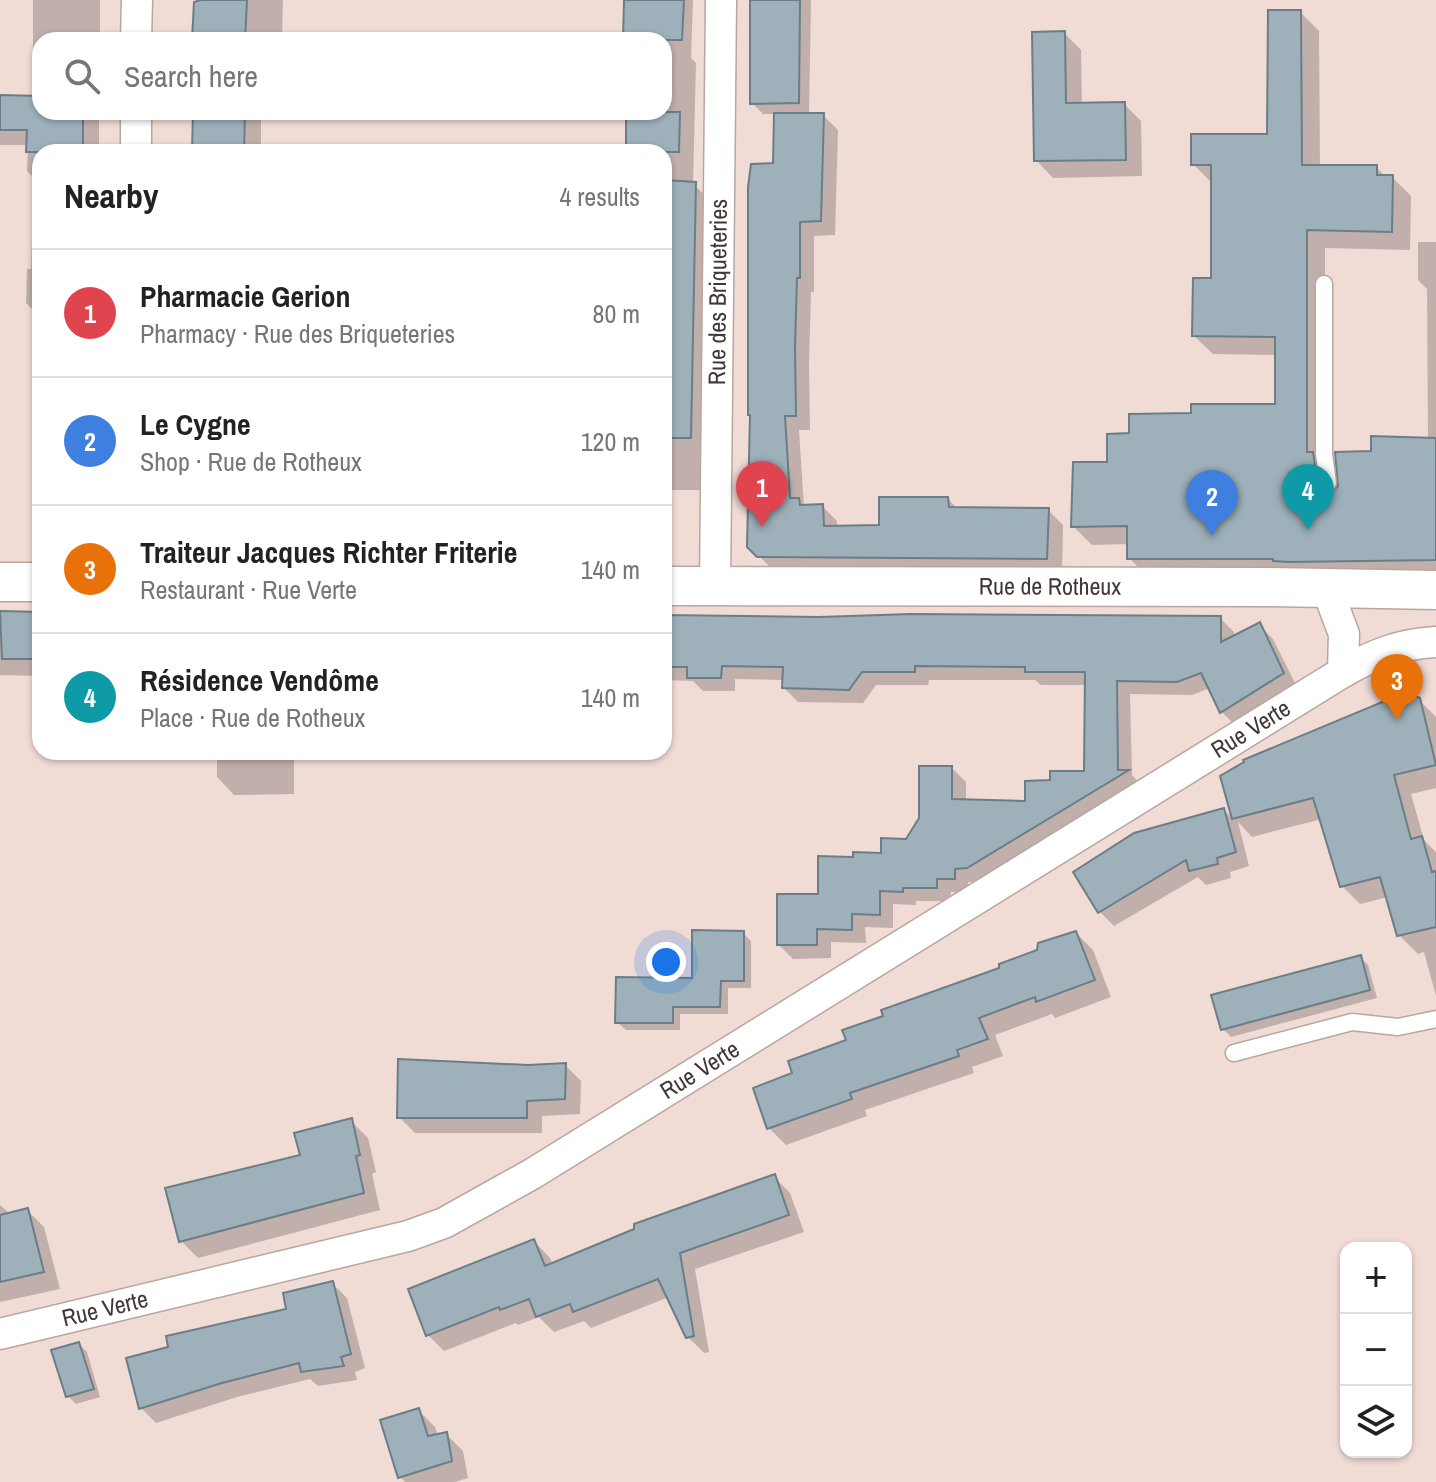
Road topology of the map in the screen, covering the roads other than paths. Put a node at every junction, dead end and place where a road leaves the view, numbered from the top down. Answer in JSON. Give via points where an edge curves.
{"nodes":[{"id":1,"x":137,"y":0,"type":"edge"},
{"id":2,"x":721,"y":0,"type":"edge"},
{"id":3,"x":136,"y":32,"type":"edge"},
{"id":4,"x":136,"y":120,"type":"edge"},
{"id":5,"x":136,"y":144,"type":"edge"},
{"id":6,"x":1324,"y":284,"type":"dead end"},
{"id":7,"x":1328,"y":483,"type":"dead end"},
{"id":8,"x":1327,"y":577,"type":"junction"},
{"id":9,"x":0,"y":582,"type":"edge"},
{"id":10,"x":32,"y":582,"type":"edge"},
{"id":11,"x":672,"y":586,"type":"edge"},
{"id":12,"x":715,"y":586,"type":"junction"},
{"id":13,"x":1436,"y":590,"type":"edge"},
{"id":14,"x":1436,"y":642,"type":"edge"},
{"id":15,"x":1343,"y":672,"type":"junction"},
{"id":16,"x":1436,"y":1019,"type":"edge"},
{"id":17,"x":1234,"y":1053,"type":"dead end"},
{"id":18,"x":0,"y":1334,"type":"edge"}],
"edges":[{"from":1,"to":3,"type":"street"},
{"from":2,"to":12,"type":"street","name":"Rue des Briqueteries"},
{"from":4,"to":5,"type":"street"},
{"from":6,"to":7,"type":"lane"},
{"from":8,"to":12,"type":"street","name":"Rue de Rotheux"},
{"from":8,"to":13,"type":"street","name":"Rue de Rotheux"},
{"from":8,"to":15,"type":"street","via":[[1344,634]]},
{"from":9,"to":10,"type":"street"},
{"from":11,"to":12,"type":"street","name":"Rue de Rotheux"},
{"from":14,"to":15,"type":"street","name":"Rue Verte","via":[[1378,652]]},
{"from":15,"to":18,"type":"street","name":"Rue Verte","via":[[532,1174],[444,1223],[353,1250]]},
{"from":16,"to":17,"type":"lane","via":[[1398,1027],[1352,1022]]}]}
